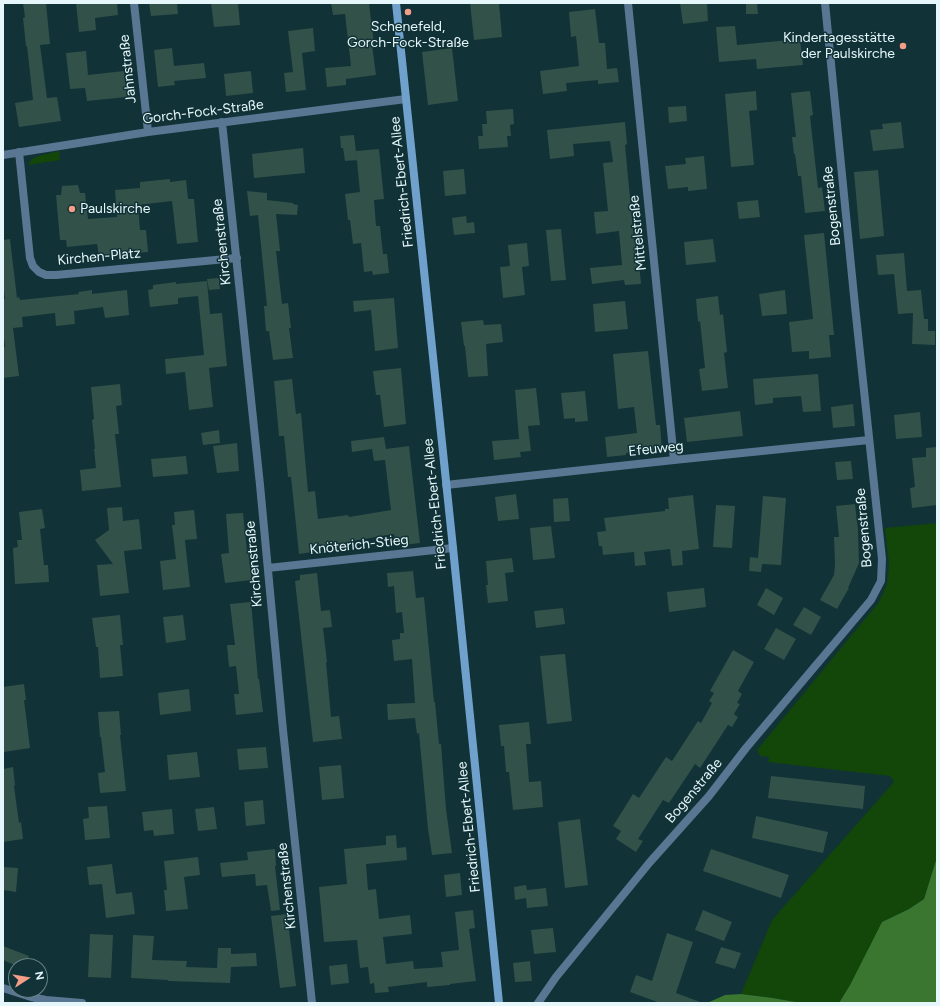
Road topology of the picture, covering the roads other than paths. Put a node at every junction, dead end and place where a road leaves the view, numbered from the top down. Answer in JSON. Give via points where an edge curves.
{"nodes":[{"id":1,"x":134,"y":3,"type":"edge"},
{"id":2,"x":396,"y":3,"type":"edge"},
{"id":3,"x":628,"y":3,"type":"edge"},
{"id":4,"x":825,"y":3,"type":"edge"},
{"id":5,"x":406,"y":99,"type":"junction"},
{"id":6,"x":222,"y":122,"type":"junction"},
{"id":7,"x":148,"y":132,"type":"junction"},
{"id":8,"x":19,"y":152,"type":"junction"},
{"id":9,"x":3,"y":155,"type":"edge"},
{"id":10,"x":236,"y":258,"type":"junction"},
{"id":11,"x":869,"y":440,"type":"junction"},
{"id":12,"x":674,"y":460,"type":"junction"},
{"id":13,"x":446,"y":485,"type":"junction"},
{"id":14,"x":453,"y":548,"type":"junction"},
{"id":15,"x":268,"y":568,"type":"junction"},
{"id":16,"x":3,"y":988,"type":"edge"},
{"id":17,"x":82,"y":1003,"type":"edge"},
{"id":18,"x":312,"y":1003,"type":"edge"},
{"id":19,"x":499,"y":1003,"type":"edge"},
{"id":20,"x":538,"y":1003,"type":"edge"}],
"edges":[{"from":1,"to":7,"type":"street","name":"Jahnstraße"},
{"from":2,"to":5,"type":"street","name":"Friedrich-Ebert-Allee"},
{"from":3,"to":12,"type":"street","name":"Mittelstraße"},
{"from":4,"to":11,"type":"street","name":"Bogenstraße"},
{"from":5,"to":6,"type":"street","name":"Gorch-Fock-Straße"},
{"from":5,"to":13,"type":"street","name":"Friedrich-Ebert-Allee"},
{"from":6,"to":7,"type":"street","name":"Gorch-Fock-Straße"},
{"from":6,"to":10,"type":"street","name":"Kirchenstraße"},
{"from":7,"to":8,"type":"street","name":"Gorch-Fock-Straße"},
{"from":8,"to":9,"type":"street","name":"Gorch-Fock-Straße"},
{"from":8,"to":10,"type":"street","name":"Kirchen-Platz","via":[[30,258],[39,272],[56,275]]},
{"from":10,"to":15,"type":"street","name":"Kirchenstraße"},
{"from":11,"to":12,"type":"street","name":"Efeuweg"},
{"from":11,"to":20,"type":"street","name":"Bogenstraße","via":[[882,559],[880,581],[871,600],[746,748],[709,796],[650,862],[556,977]]},
{"from":12,"to":13,"type":"street","name":"Efeuweg"},
{"from":13,"to":14,"type":"street","name":"Friedrich-Ebert-Allee"},
{"from":14,"to":15,"type":"street","name":"Knöterich-Stieg"},
{"from":14,"to":19,"type":"street","name":"Friedrich-Ebert-Allee"},
{"from":15,"to":18,"type":"street","name":"Kirchenstraße"},
{"from":16,"to":17,"type":"street","via":[[46,1000]]}]}
